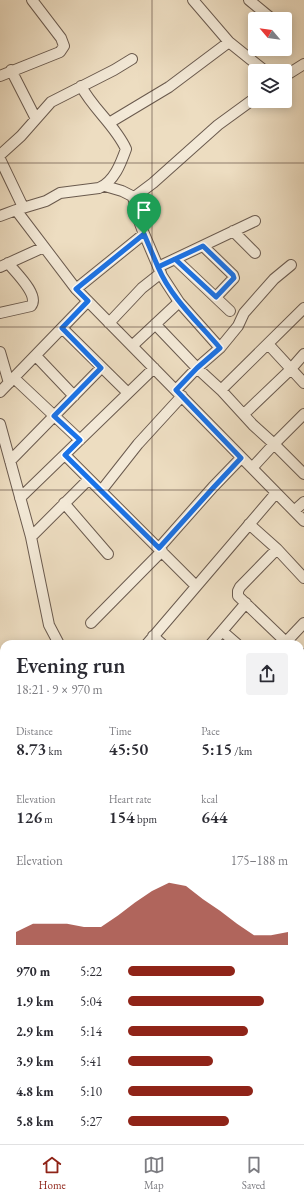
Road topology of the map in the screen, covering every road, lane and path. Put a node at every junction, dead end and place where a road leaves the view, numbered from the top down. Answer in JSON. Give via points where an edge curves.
{"nodes":[{"id":1,"x":32,"y":0,"type":"edge"},
{"id":2,"x":193,"y":0,"type":"edge"},
{"id":3,"x":249,"y":0,"type":"edge"},
{"id":4,"x":264,"y":12,"type":"edge"},
{"id":5,"x":229,"y":42,"type":"junction"},
{"id":6,"x":132,"y":60,"type":"dead end"},
{"id":7,"x":256,"y":64,"type":"edge"},
{"id":8,"x":304,"y":64,"type":"edge"},
{"id":9,"x":11,"y":70,"type":"junction"},
{"id":10,"x":292,"y":72,"type":"edge"},
{"id":11,"x":0,"y":76,"type":"edge"},
{"id":12,"x":81,"y":86,"type":"junction"},
{"id":13,"x":248,"y":103,"type":"edge"},
{"id":14,"x":36,"y":119,"type":"junction"},
{"id":15,"x":109,"y":123,"type":"junction"},
{"id":16,"x":0,"y":155,"type":"edge"},
{"id":17,"x":0,"y":159,"type":"edge"},
{"id":18,"x":105,"y":186,"type":"junction"},
{"id":19,"x":133,"y":198,"type":"junction"},
{"id":20,"x":19,"y":208,"type":"junction"},
{"id":21,"x":0,"y":216,"type":"edge"},
{"id":22,"x":255,"y":221,"type":"dead end"},
{"id":23,"x":233,"y":231,"type":"junction"},
{"id":24,"x":144,"y":234,"type":"junction"},
{"id":25,"x":203,"y":246,"type":"junction"},
{"id":26,"x":44,"y":247,"type":"junction"},
{"id":27,"x":255,"y":253,"type":"dead end"},
{"id":28,"x":175,"y":259,"type":"junction"},
{"id":29,"x":4,"y":265,"type":"edge"},
{"id":30,"x":291,"y":265,"type":"dead end"},
{"id":31,"x":159,"y":270,"type":"junction"},
{"id":32,"x":76,"y":289,"type":"junction"},
{"id":33,"x":216,"y":297,"type":"junction"},
{"id":34,"x":88,"y":301,"type":"junction"},
{"id":35,"x":179,"y":302,"type":"junction"},
{"id":36,"x":304,"y":308,"type":"edge"},
{"id":37,"x":230,"y":311,"type":"dead end"},
{"id":38,"x":0,"y":313,"type":"edge"},
{"id":39,"x":109,"y":323,"type":"junction"},
{"id":40,"x":155,"y":324,"type":"junction"},
{"id":41,"x":62,"y":328,"type":"junction"},
{"id":42,"x":268,"y":344,"type":"junction"},
{"id":43,"x":132,"y":346,"type":"junction"},
{"id":44,"x":220,"y":348,"type":"junction"},
{"id":45,"x":0,"y":352,"type":"edge"},
{"id":46,"x":304,"y":354,"type":"edge"},
{"id":47,"x":36,"y":356,"type":"junction"},
{"id":48,"x":101,"y":368,"type":"junction"},
{"id":49,"x":154,"y":368,"type":"junction"},
{"id":50,"x":197,"y":368,"type":"junction"},
{"id":51,"x":290,"y":370,"type":"junction"},
{"id":52,"x":11,"y":381,"type":"junction"},
{"id":53,"x":304,"y":383,"type":"edge"},
{"id":54,"x":221,"y":390,"type":"junction"},
{"id":55,"x":0,"y":392,"type":"edge"},
{"id":56,"x":128,"y":393,"type":"junction"},
{"id":57,"x":179,"y":394,"type":"junction"},
{"id":58,"x":74,"y":396,"type":"junction"},
{"id":59,"x":244,"y":414,"type":"junction"},
{"id":60,"x":54,"y":416,"type":"junction"},
{"id":61,"x":303,"y":418,"type":"edge"},
{"id":62,"x":0,"y":424,"type":"edge"},
{"id":63,"x":80,"y":440,"type":"junction"},
{"id":64,"x":274,"y":444,"type":"junction"},
{"id":65,"x":3,"y":447,"type":"edge"},
{"id":66,"x":65,"y":455,"type":"junction"},
{"id":67,"x":241,"y":458,"type":"junction"},
{"id":68,"x":10,"y":461,"type":"junction"},
{"id":69,"x":252,"y":468,"type":"junction"},
{"id":70,"x":304,"y":474,"type":"edge"},
{"id":71,"x":89,"y":478,"type":"junction"},
{"id":72,"x":101,"y":491,"type":"junction"},
{"id":73,"x":276,"y":494,"type":"junction"},
{"id":74,"x":20,"y":498,"type":"junction"},
{"id":75,"x":304,"y":502,"type":"edge"},
{"id":76,"x":64,"y":503,"type":"junction"},
{"id":77,"x":294,"y":512,"type":"junction"},
{"id":78,"x":304,"y":521,"type":"edge"},
{"id":79,"x":249,"y":524,"type":"junction"},
{"id":80,"x":31,"y":537,"type":"junction"},
{"id":81,"x":277,"y":549,"type":"junction"},
{"id":82,"x":161,"y":550,"type":"junction"},
{"id":83,"x":108,"y":554,"type":"dead end"},
{"id":84,"x":304,"y":578,"type":"edge"},
{"id":85,"x":196,"y":586,"type":"junction"},
{"id":86,"x":246,"y":603,"type":"junction"},
{"id":87,"x":304,"y":622,"type":"edge"},
{"id":88,"x":91,"y":623,"type":"dead end"},
{"id":89,"x":222,"y":631,"type":"junction"},
{"id":90,"x":57,"y":640,"type":"edge"},
{"id":91,"x":150,"y":640,"type":"edge"},
{"id":92,"x":214,"y":640,"type":"edge"},
{"id":93,"x":232,"y":640,"type":"edge"},
{"id":94,"x":284,"y":640,"type":"edge"},
{"id":95,"x":289,"y":640,"type":"edge"}],
"edges":[{"from":1,"to":9,"type":"street","via":[[62,38],[64,46],[60,52]]},
{"from":2,"to":5,"type":"street"},
{"from":3,"to":4,"type":"street"},
{"from":5,"to":7,"type":"street"},
{"from":5,"to":15,"type":"street","via":[[169,87]]},
{"from":6,"to":12,"type":"street"},
{"from":8,"to":10,"type":"street"},
{"from":9,"to":11,"type":"street"},
{"from":9,"to":14,"type":"street"},
{"from":12,"to":14,"type":"street","via":[[51,102]]},
{"from":12,"to":15,"type":"street"},
{"from":13,"to":19,"type":"street","via":[[218,125]]},
{"from":14,"to":16,"type":"street"},
{"from":15,"to":18,"type":"street","via":[[126,149],[111,181]]},
{"from":17,"to":20,"type":"street"},
{"from":18,"to":19,"type":"street","via":[[129,194]]},
{"from":18,"to":20,"type":"street","via":[[87,191],[60,193]]},
{"from":19,"to":24,"type":"street"},
{"from":20,"to":21,"type":"street"},
{"from":20,"to":26,"type":"street"},
{"from":22,"to":23,"type":"street"},
{"from":23,"to":25,"type":"street"},
{"from":23,"to":27,"type":"street"},
{"from":24,"to":31,"type":"street"},
{"from":24,"to":32,"type":"street"},
{"from":25,"to":28,"type":"street"},
{"from":25,"to":33,"type":"street","via":[[234,278]]},
{"from":26,"to":29,"type":"street"},
{"from":26,"to":32,"type":"street"},
{"from":28,"to":31,"type":"street"},
{"from":28,"to":33,"type":"street"},
{"from":29,"to":38,"type":"street","via":[[28,287],[34,298],[31,306]]},
{"from":30,"to":44,"type":"street","via":[[274,279],[244,313],[238,326]]},
{"from":31,"to":35,"type":"street"},
{"from":31,"to":39,"type":"street"},
{"from":32,"to":34,"type":"street"},
{"from":33,"to":37,"type":"street"},
{"from":34,"to":39,"type":"street"},
{"from":34,"to":41,"type":"street"},
{"from":35,"to":40,"type":"street"},
{"from":35,"to":44,"type":"street"},
{"from":36,"to":42,"type":"street"},
{"from":39,"to":43,"type":"street"},
{"from":40,"to":43,"type":"street"},
{"from":40,"to":50,"type":"street"},
{"from":41,"to":47,"type":"street"},
{"from":41,"to":48,"type":"street"},
{"from":42,"to":51,"type":"street"},
{"from":42,"to":54,"type":"street"},
{"from":43,"to":49,"type":"street"},
{"from":44,"to":50,"type":"street"},
{"from":45,"to":52,"type":"street"},
{"from":46,"to":51,"type":"street"},
{"from":47,"to":52,"type":"street"},
{"from":47,"to":58,"type":"street"},
{"from":48,"to":56,"type":"street"},
{"from":48,"to":58,"type":"street"},
{"from":49,"to":56,"type":"street"},
{"from":49,"to":57,"type":"street"},
{"from":50,"to":54,"type":"street"},
{"from":50,"to":57,"type":"street"},
{"from":51,"to":53,"type":"street"},
{"from":51,"to":59,"type":"street"},
{"from":52,"to":55,"type":"street"},
{"from":52,"to":60,"type":"street"},
{"from":54,"to":59,"type":"street"},
{"from":56,"to":63,"type":"street"},
{"from":57,"to":67,"type":"street"},
{"from":57,"to":72,"type":"street"},
{"from":58,"to":60,"type":"street"},
{"from":59,"to":64,"type":"street"},
{"from":60,"to":63,"type":"street"},
{"from":60,"to":68,"type":"street"},
{"from":61,"to":64,"type":"street"},
{"from":62,"to":65,"type":"street"},
{"from":63,"to":66,"type":"street"},
{"from":64,"to":69,"type":"street"},
{"from":64,"to":70,"type":"street"},
{"from":65,"to":68,"type":"street"},
{"from":66,"to":71,"type":"street"},
{"from":66,"to":74,"type":"street"},
{"from":67,"to":69,"type":"street"},
{"from":67,"to":82,"type":"street"},
{"from":68,"to":74,"type":"street"},
{"from":69,"to":73,"type":"street"},
{"from":71,"to":72,"type":"street"},
{"from":71,"to":76,"type":"street"},
{"from":72,"to":82,"type":"street"},
{"from":73,"to":77,"type":"street"},
{"from":73,"to":79,"type":"street"},
{"from":74,"to":80,"type":"street"},
{"from":75,"to":77,"type":"street"},
{"from":76,"to":80,"type":"street"},
{"from":76,"to":83,"type":"street"},
{"from":77,"to":78,"type":"street"},
{"from":79,"to":81,"type":"street"},
{"from":79,"to":85,"type":"street"},
{"from":80,"to":90,"type":"street","via":[[49,625]]},
{"from":81,"to":84,"type":"street"},
{"from":81,"to":86,"type":"street","via":[[240,587],[238,596]]},
{"from":82,"to":85,"type":"street"},
{"from":82,"to":88,"type":"street"},
{"from":85,"to":91,"type":"street"},
{"from":86,"to":89,"type":"street"},
{"from":86,"to":94,"type":"street"},
{"from":87,"to":95,"type":"street"},
{"from":89,"to":92,"type":"street"},
{"from":89,"to":93,"type":"street"}]}
